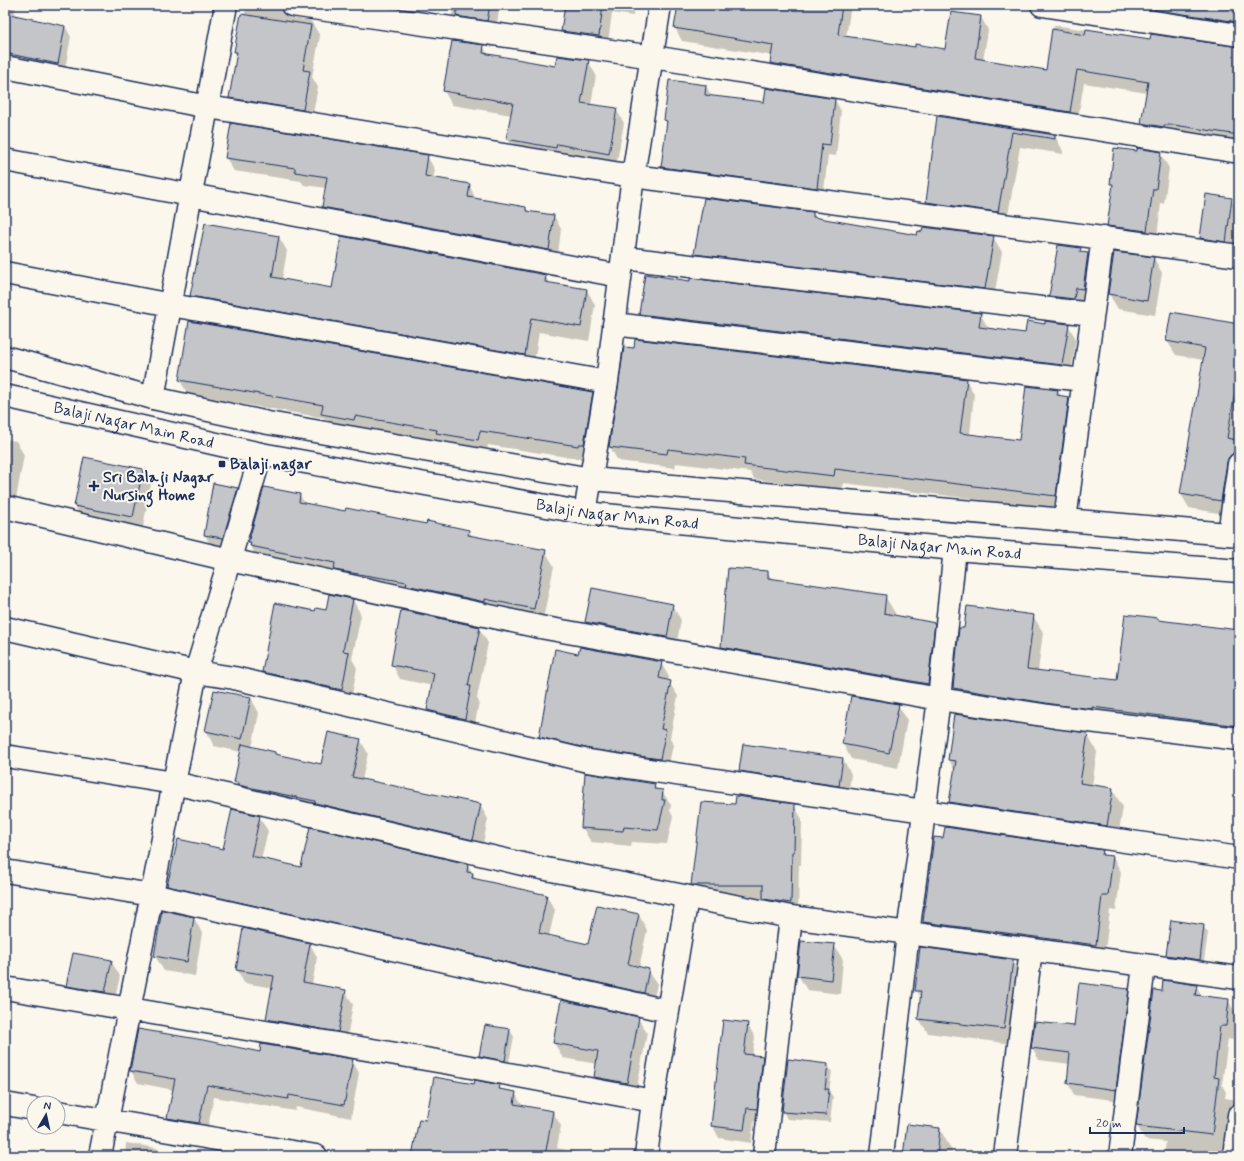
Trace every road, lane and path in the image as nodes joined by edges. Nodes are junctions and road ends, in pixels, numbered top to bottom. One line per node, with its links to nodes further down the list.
1 (226, 5): 8 (street)
2 (292, 5): 6 (street)
3 (660, 5): 6 (street)
4 (1042, 5): 5 (street)
5 (1239, 35)
6 (653, 57): 9 (street); 11 (street)
7 (5, 67): 8 (street)
8 (208, 107): 11 (street); 12 (street)
9 (1239, 152)
10 (5, 160): 12 (street)
11 (633, 176): 13 (street); 15 (street)
12 (190, 196): 15 (street); 17 (street)
13 (1103, 237): 14 (street); 18 (street)
14 (1239, 256)
15 (622, 267): 18 (street); 19 (street)
16 (5, 273): 17 (street)
17 (171, 305): 22 (street); 24 (street)
18 (1092, 314): 21 (street)
19 (614, 324): 21 (street); 22 (street)
20 (5, 358): 24 (street)
21 (1084, 380): 30 (street)
22 (608, 382): 27 (street)
23 (5, 396): 25 (street, Balaji Nagar Main Road)
24 (153, 398): 27 (street)
25 (261, 454): 29 (street, Balaji Nagar Main Road); 33 (street)
26 (1239, 464): 31 (street)
27 (591, 479): 29 (street); 30 (street)
28 (5, 507): 33 (street)
29 (585, 513): 32 (street, Balaji Nagar Main Road)
30 (1065, 520): 31 (street)
31 (1234, 534)
32 (954, 549): 34 (street, Balaji Nagar Main Road); 37 (street)
33 (230, 560): 36 (street); 37 (street)
34 (1239, 571)
35 (5, 628): 36 (street)
36 (196, 672): 40 (street); 41 (street)
37 (939, 699): 38 (street); 41 (street)
38 (1239, 739)
39 (5, 756): 40 (street)
40 (174, 783): 44 (street); 45 (street)
41 (924, 811): 42 (street); 47 (street)
42 (1239, 858)
43 (5, 871): 44 (street)
44 (152, 895): 52 (street); 53 (street)
45 (687, 898): 46 (street); 53 (street)
46 (791, 918): 47 (street); 63 (street)
47 (908, 934): 48 (street); 64 (street)
48 (1031, 950): 49 (street); 65 (street)
49 (1144, 966): 50 (street); 66 (street)
50 (1239, 978)
51 (5, 988): 52 (street)
52 (129, 1008): 54 (street); 59 (street)
53 (668, 1011): 54 (street)
54 (653, 1101): 62 (street)
55 (5, 1104): 56 (street)
56 (26, 1108)
57 (66, 1113): 59 (street)
58 (1239, 1115): 67 (street)
59 (107, 1120): 60 (street); 61 (street)
60 (100, 1156)
61 (316, 1156)
62 (646, 1156)
63 (764, 1156)
64 (882, 1156)
65 (1005, 1156)
66 (1120, 1156)
67 (1234, 1156)

